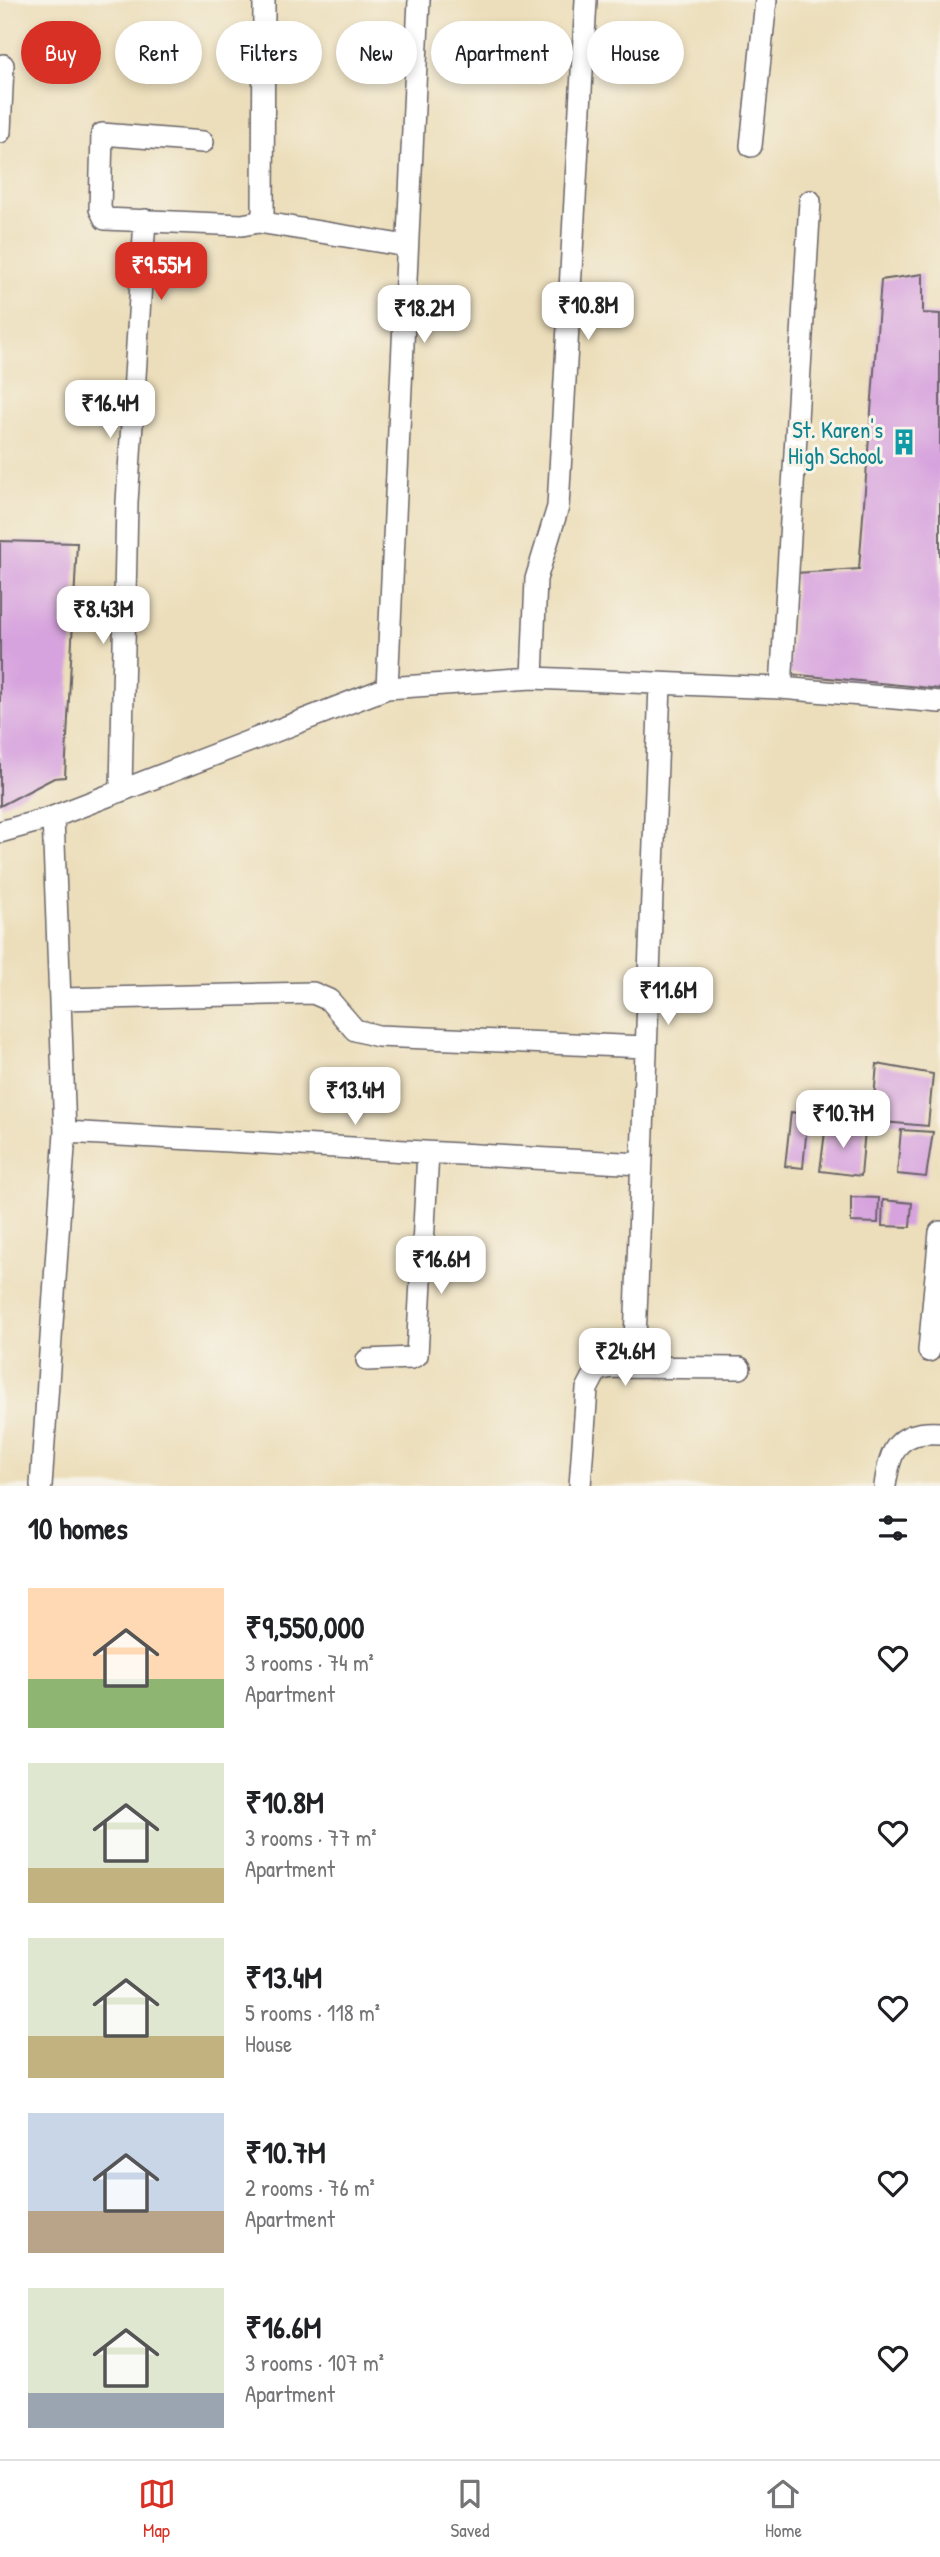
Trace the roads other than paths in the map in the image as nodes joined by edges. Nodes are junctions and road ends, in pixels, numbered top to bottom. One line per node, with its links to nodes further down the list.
1 (264, 0): 11 (street)
2 (419, 0): 12 (street)
3 (586, 0): 13 (street)
4 (766, 0): 8 (street)
5 (3, 65): 6 (street)
6 (0, 132)
7 (203, 142): 10 (street)
8 (751, 146)
9 (810, 201): 16 (street)
10 (145, 220): 11 (street); 18 (street)
11 (258, 222): 12 (street)
12 (407, 246): 15 (street)
13 (531, 678): 14 (street); 15 (street)
14 (660, 685): 16 (street); 22 (street)
15 (387, 688): 18 (street)
16 (780, 688): 17 (street)
17 (940, 702)
18 (121, 790): 19 (street)
19 (52, 817): 20 (street); 21 (street)
20 (0, 832)
21 (62, 999): 22 (street); 23 (street)
22 (646, 1047): 25 (street)
23 (65, 1132): 24 (street); 33 (street)
24 (428, 1153): 25 (street); 29 (street)
25 (641, 1164): 30 (street)
26 (940, 1232): 27 (street)
27 (937, 1287): 28 (street)
28 (929, 1351)
29 (367, 1360)
30 (634, 1367): 31 (street); 34 (street)
31 (740, 1368)
32 (940, 1433): 35 (street)
33 (41, 1486)
34 (580, 1486)
35 (885, 1486)

